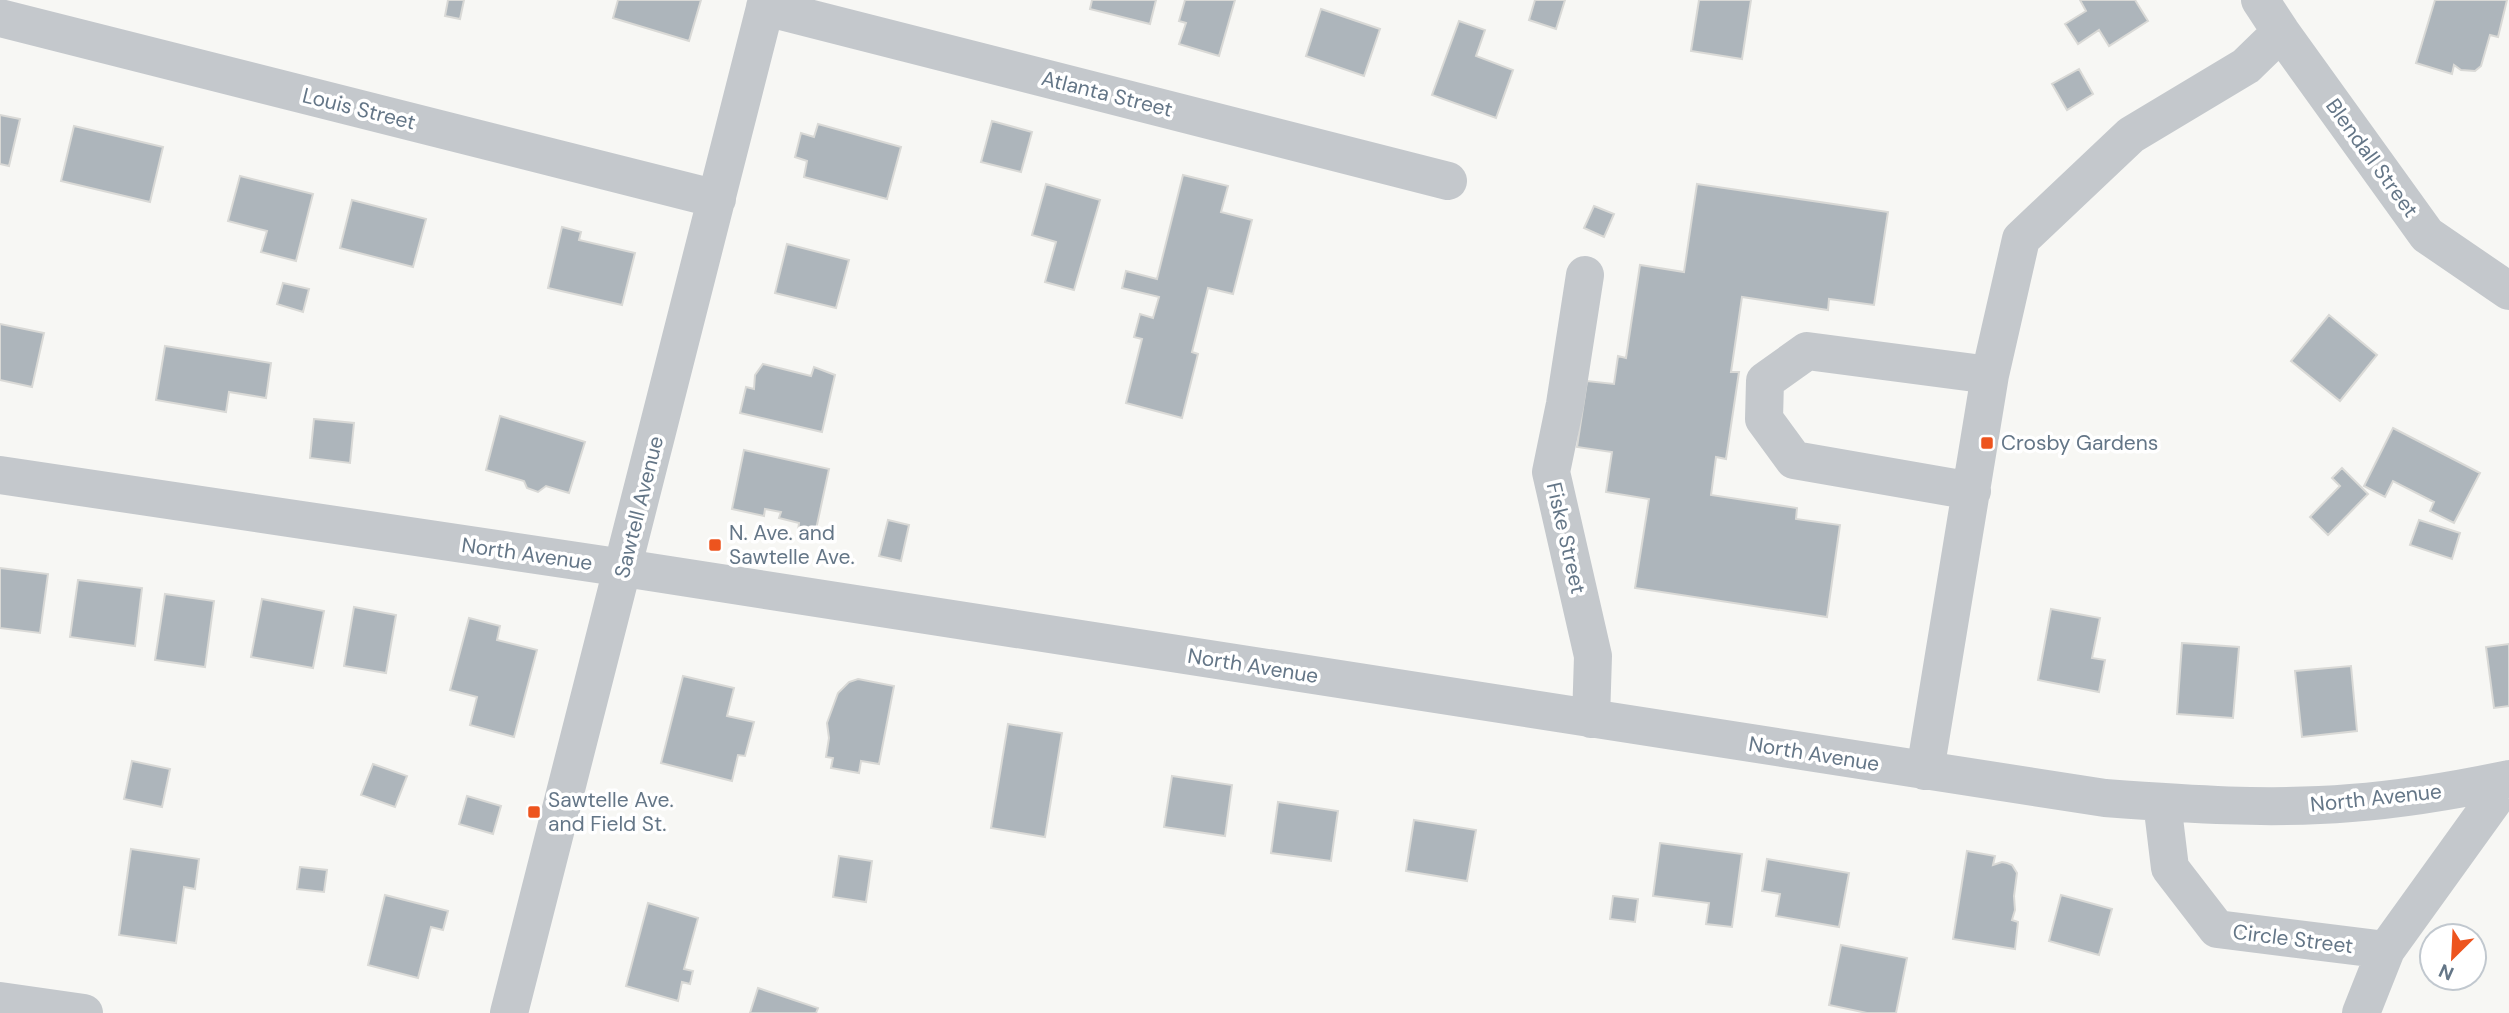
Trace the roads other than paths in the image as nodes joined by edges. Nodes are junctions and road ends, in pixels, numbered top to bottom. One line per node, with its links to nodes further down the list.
1 (2260, 0): 4 (street, Blendall Street)
2 (766, 4): 5 (street, Atlanta Street); 6 (street, Sawtell Avenue)
3 (0, 18): 6 (street, Louis Street)
4 (2281, 32): 8 (street, Blendall Street); 9 (street)
5 (1448, 181)
6 (717, 199): 12 (street, Sawtell Avenue)
7 (1585, 275): 13 (street, Fiske Street)
8 (2509, 291)
9 (1990, 375): 11 (street); 11 (street)
10 (0, 475): 12 (street, North Avenue)
11 (1972, 491): 14 (street)
12 (624, 568): 13 (street, North Avenue); 20 (street, Sawtell Avenue)
13 (1591, 719): 14 (street, North Avenue)
14 (1925, 771): 16 (street, North Avenue)
15 (2509, 779): 16 (street, North Avenue); 17 (street, Circle Street)
16 (2162, 802): 17 (street, Circle Street)
17 (2386, 950): 21 (street, Circle Street)
18 (0, 1001): 19 (street)
19 (84, 1013)
20 (509, 1013)
21 (2361, 1013)

